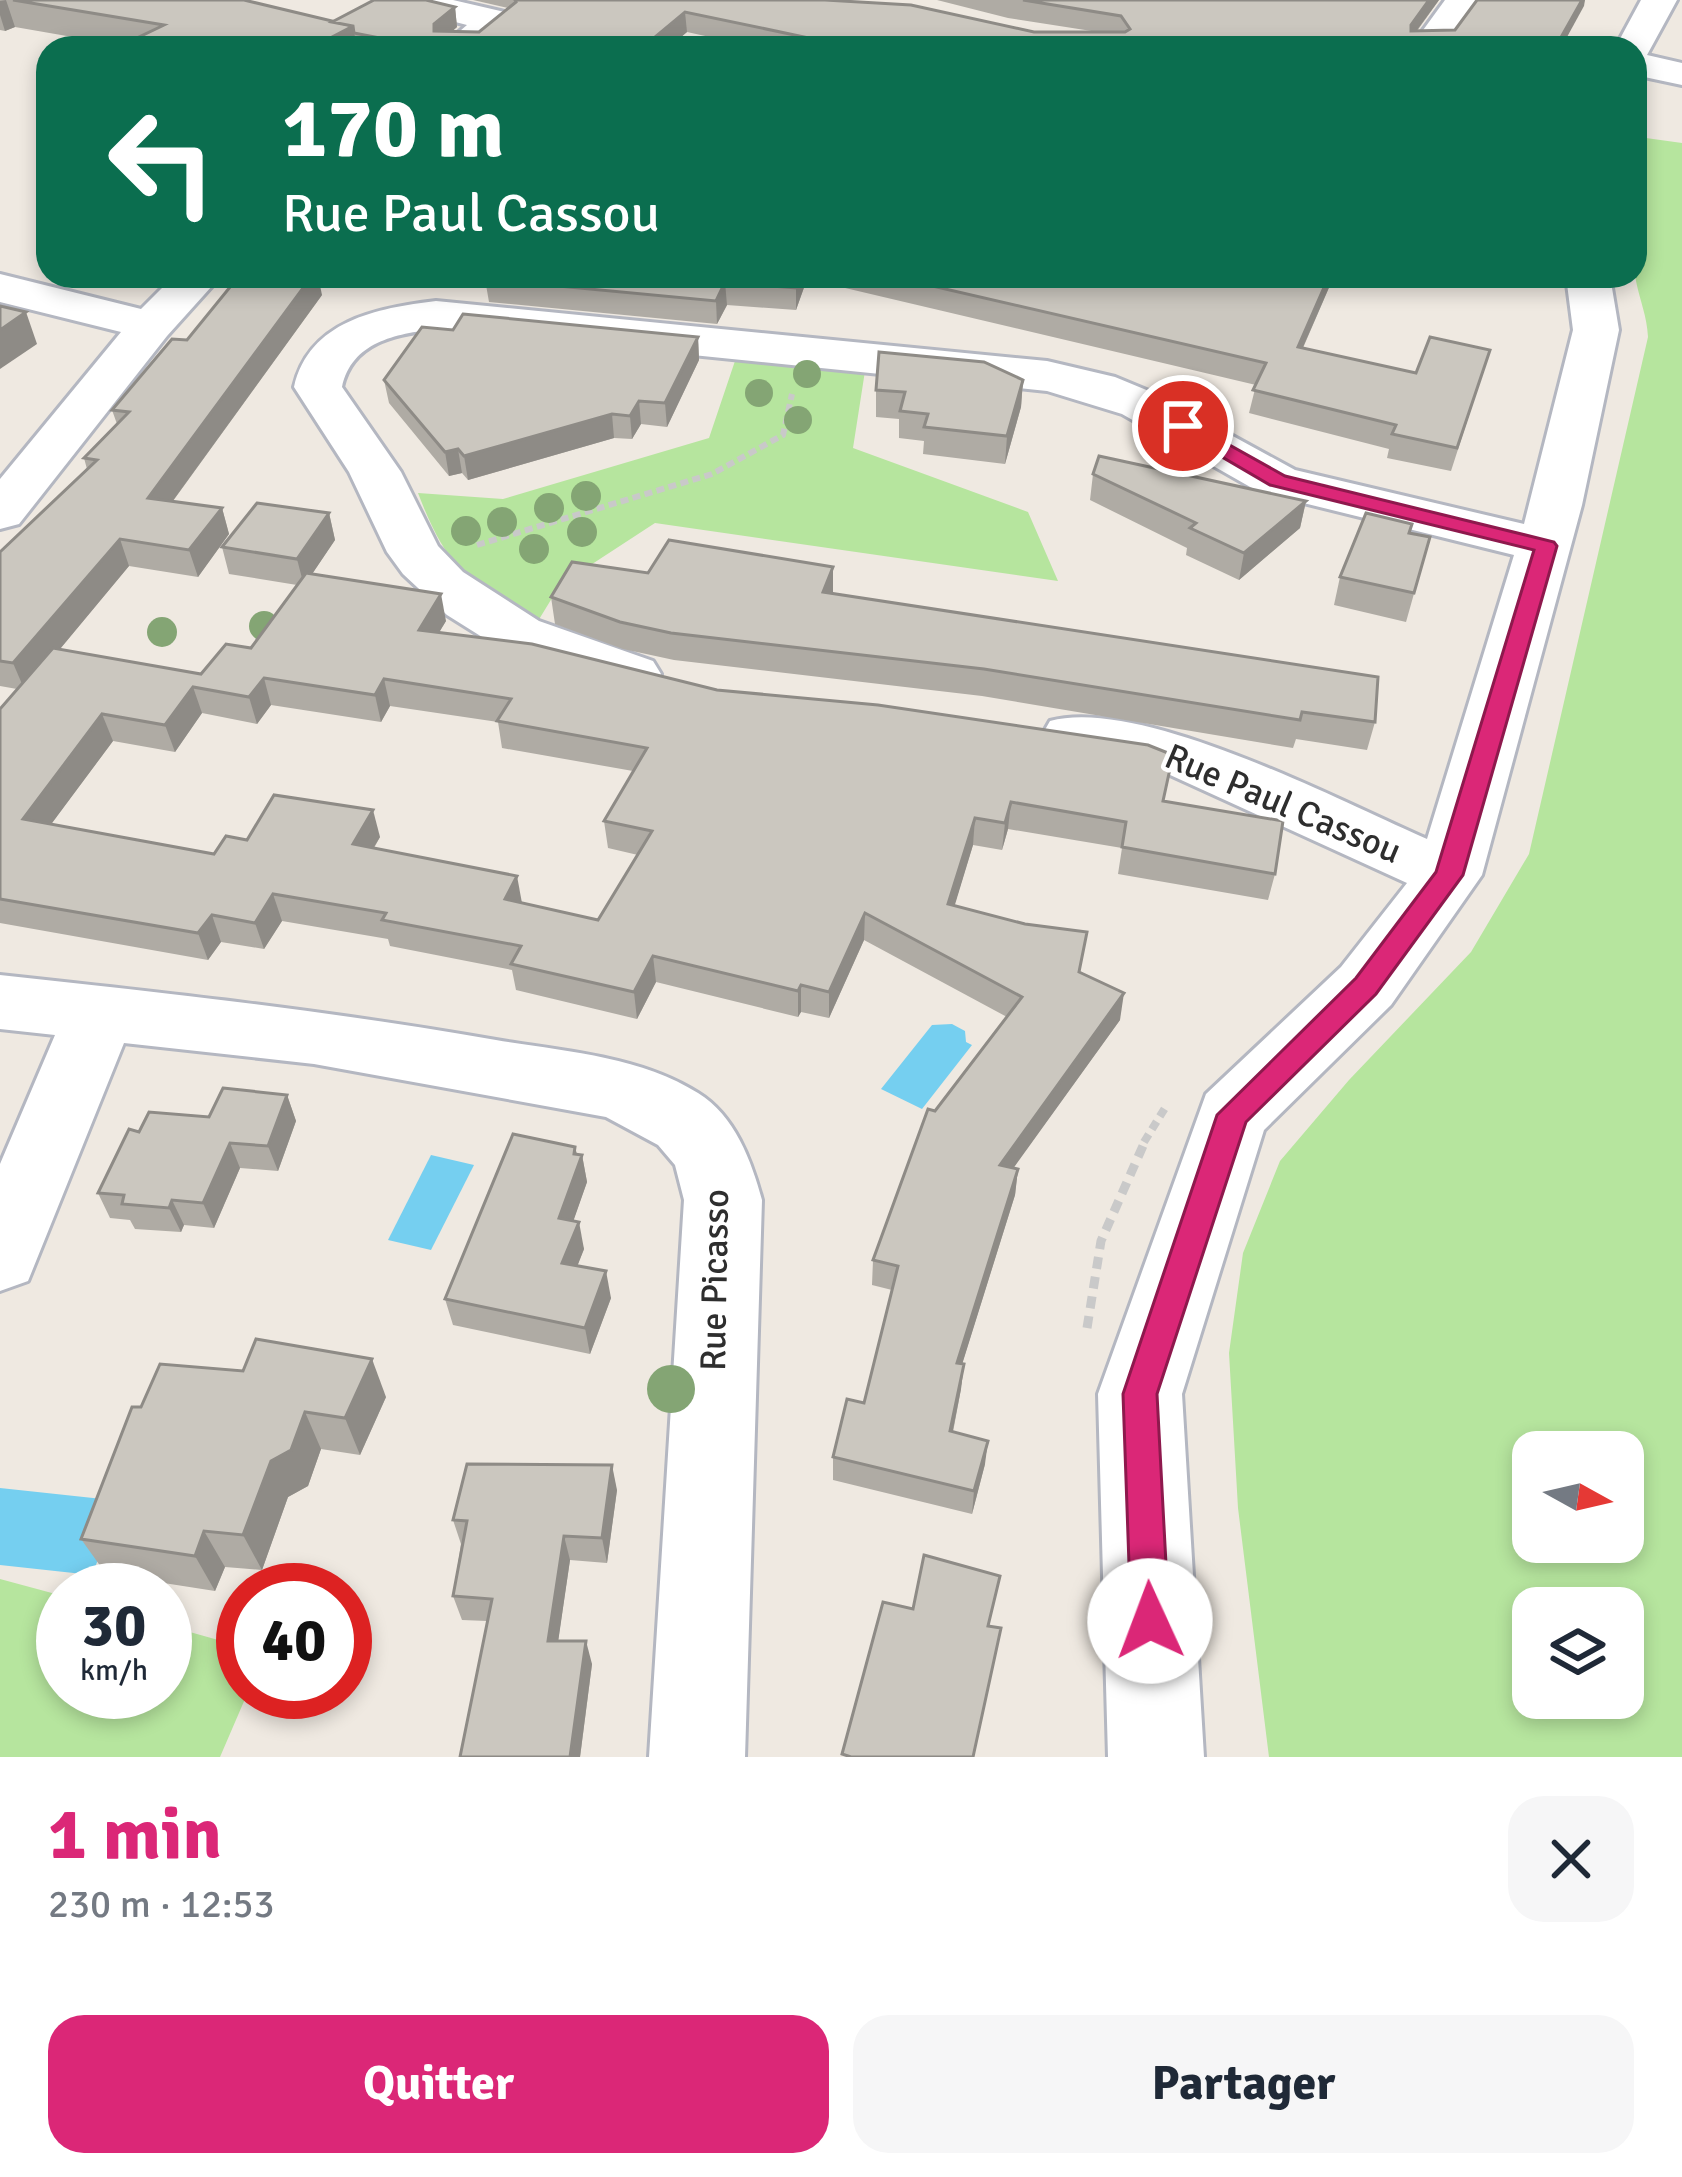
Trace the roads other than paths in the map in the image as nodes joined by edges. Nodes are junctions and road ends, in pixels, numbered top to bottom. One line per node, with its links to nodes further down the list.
1 (409, 0): 4 (street)
2 (1463, 0): 5 (street)
3 (1659, 0): 6 (street)
4 (477, 36)
5 (1437, 36)
6 (1640, 36)
7 (1647, 67): 8 (street)
8 (1682, 74)
9 (0, 288): 12 (street)
10 (187, 288): 12 (street)
11 (1590, 288): 14 (street)
12 (151, 326): 13 (street)
13 (0, 513)
14 (1546, 546): 15 (street); 17 (street)
15 (685, 687)
16 (1013, 726): 17 (street, Rue Paul Cassou)
17 (1449, 875): 22 (street)
18 (0, 1001): 19 (street, Rue Picasso)
19 (101, 1010): 20 (street); 21 (street, Rue Picasso)
20 (0, 1257)
21 (697, 1757)
22 (1156, 1757)

